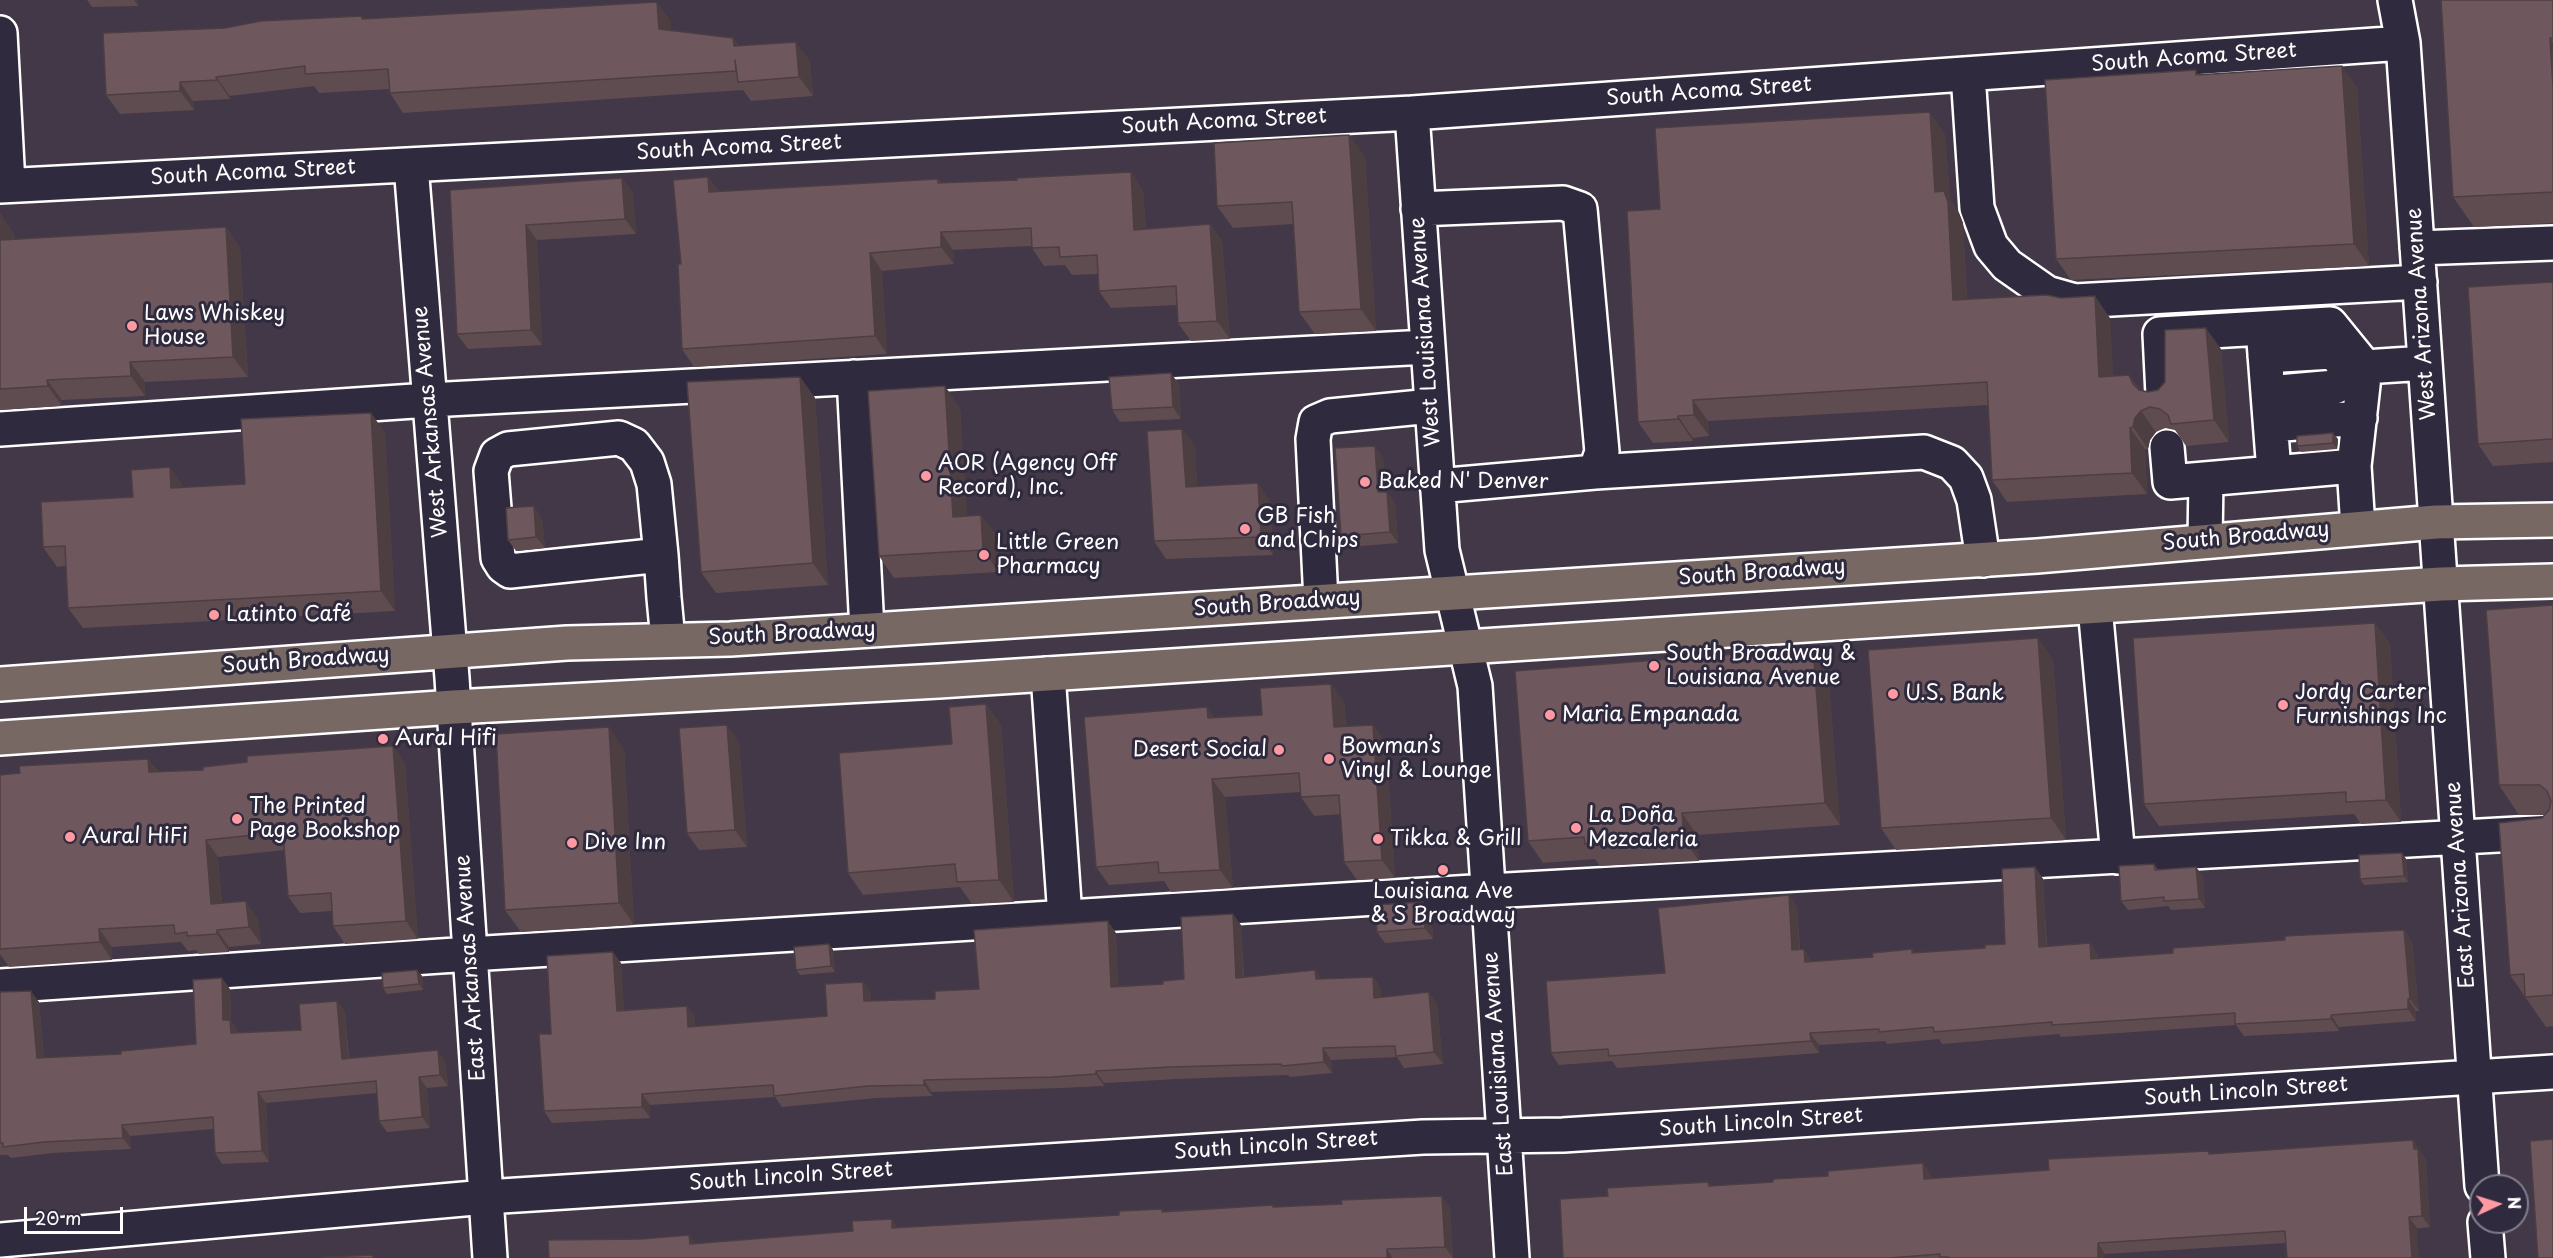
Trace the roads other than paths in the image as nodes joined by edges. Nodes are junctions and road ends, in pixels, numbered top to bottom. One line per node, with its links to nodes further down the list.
1 (2395, 0): 3 (street)
2 (0, 33): 7 (street)
3 (2403, 43): 4 (street, South Acoma Street); 10 (street, West Arizona Avenue)
4 (1968, 74): 5 (street, South Acoma Street); 11 (street)
5 (1412, 112): 6 (street, South Acoma Street); 8 (street, West Louisiana Avenue)
6 (411, 165): 7 (street, South Acoma Street); 19 (street, West Arkansas Avenue)
7 (4, 186)
8 (1418, 209): 13 (street, West Louisiana Avenue); 25 (street)
9 (2553, 243): 10 (street)
10 (2417, 248): 11 (street, West Arizona Avenue)
11 (2420, 282): 14 (street, West Arizona Avenue)
12 (2264, 342): 15 (street); 17 (street); 18 (street)
13 (1427, 347): 16 (street); 20 (street, West Louisiana Avenue)
14 (2425, 363): 15 (street); 29 (street, West Arizona Avenue)
15 (2358, 368): 17 (street); 22 (street)
16 (854, 377): 19 (street); 39 (street)
17 (2268, 393): 24 (street)
18 (2163, 395)
19 (429, 400): 21 (street); 42 (street, West Arkansas Avenue)
20 (1431, 406): 27 (street, West Louisiana Avenue); 36 (street)
21 (0, 429)
22 (2357, 443): 24 (street); 24 (street); 30 (street)
23 (2167, 447): 26 (street)
24 (2272, 450): 26 (street)
25 (1595, 472): 27 (street); 33 (street)
26 (2206, 479): 31 (street)
27 (1437, 486): 38 (street, West Louisiana Avenue)
28 (2553, 520): 29 (main road, South Broadway)
29 (2436, 522): 30 (main road, South Broadway); 35 (street, West Arizona Avenue)
30 (2358, 528): 31 (main road, South Broadway)
31 (2205, 541): 33 (main road, South Broadway)
32 (661, 555): 32 (street); 40 (street)
33 (1983, 560): 38 (main road, South Broadway)
34 (2553, 582): 35 (main road, South Broadway)
35 (2441, 584): 37 (main road, South Broadway); 46 (street, East Arizona Avenue)
36 (1321, 601): 38 (main road, South Broadway); 39 (main road, South Broadway)
37 (2095, 606): 38 (main road, South Broadway); 47 (street)
38 (1460, 620): 41 (main road, South Broadway); 48 (street, East Louisiana Avenue)
39 (867, 630): 40 (main road, South Broadway)
40 (669, 640): 42 (main road, South Broadway)
41 (1048, 674): 42 (main road, South Broadway); 49 (street)
42 (452, 679): 43 (main road, South Broadway); 44 (main road, South Broadway); 50 (street, East Arkansas Avenue)
43 (0, 684)
44 (0, 738)
45 (2553, 832): 46 (street)
46 (2457, 838): 47 (street); 53 (street, East Arizona Avenue)
47 (2118, 857): 48 (street)
48 (1489, 891): 49 (street); 54 (street, East Louisiana Avenue)
49 (1065, 917): 50 (street)
50 (470, 954): 51 (street); 56 (street, East Arkansas Avenue)
51 (0, 986)
52 (2553, 1072): 53 (street, South Lincoln Street)
53 (2475, 1078): 54 (street, South Lincoln Street); 55 (street, East Arizona Avenue)
54 (1503, 1136): 56 (street, South Lincoln Street); 60 (street, East Louisiana Avenue)
55 (2481, 1174)
56 (486, 1197): 58 (street, South Lincoln Street); 59 (street, East Arkansas Avenue)
57 (2486, 1234): 61 (street)
58 (0, 1240)
59 (490, 1258)
60 (1512, 1258)
61 (2488, 1258)

